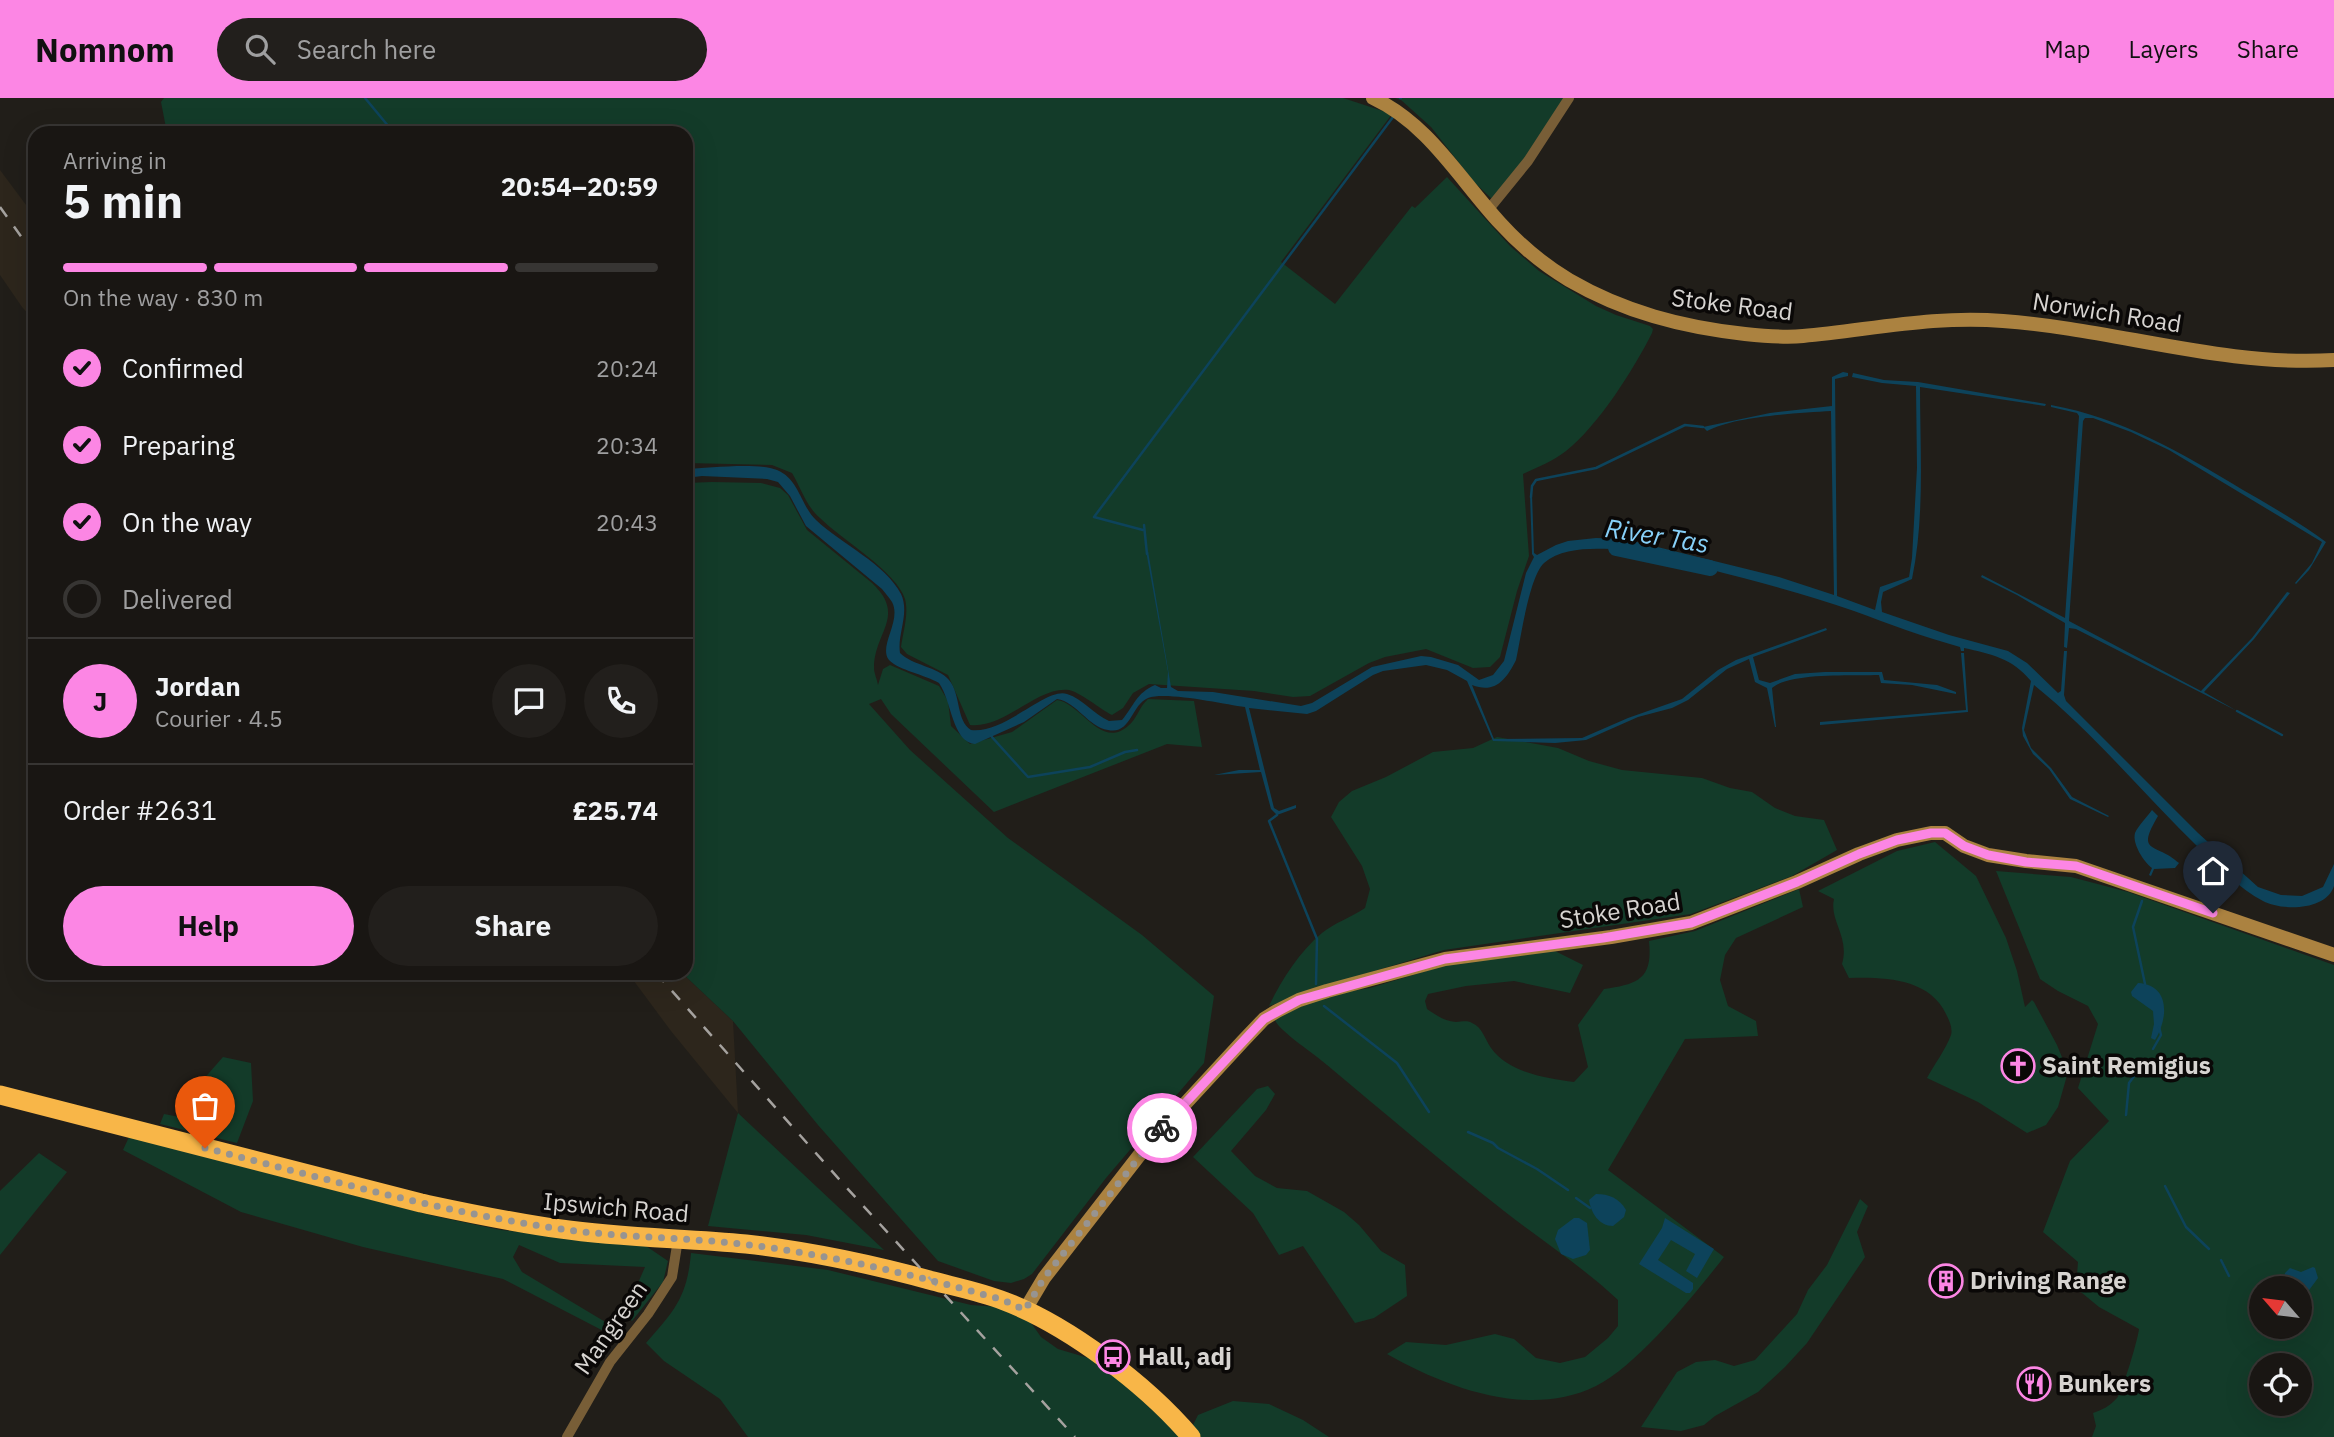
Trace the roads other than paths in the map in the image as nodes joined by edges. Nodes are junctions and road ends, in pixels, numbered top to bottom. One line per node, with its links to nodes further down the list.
1 (1373, 98): 3 (street, Stoke Road)
2 (1569, 98): 3 (street)
3 (1489, 209): 4 (street, Stoke Road)
4 (1872, 327): 5 (street, Norwich Road)
5 (2334, 359)
6 (2334, 955): 9 (street, Stoke Road)
7 (0, 1094): 8 (highway, Ipswich Road)
8 (678, 1238): 9 (highway, Ipswich Road); 10 (street, Mangreen)
9 (1025, 1310): 11 (highway, Ipswich Road)
10 (567, 1437)
11 (1191, 1437)

